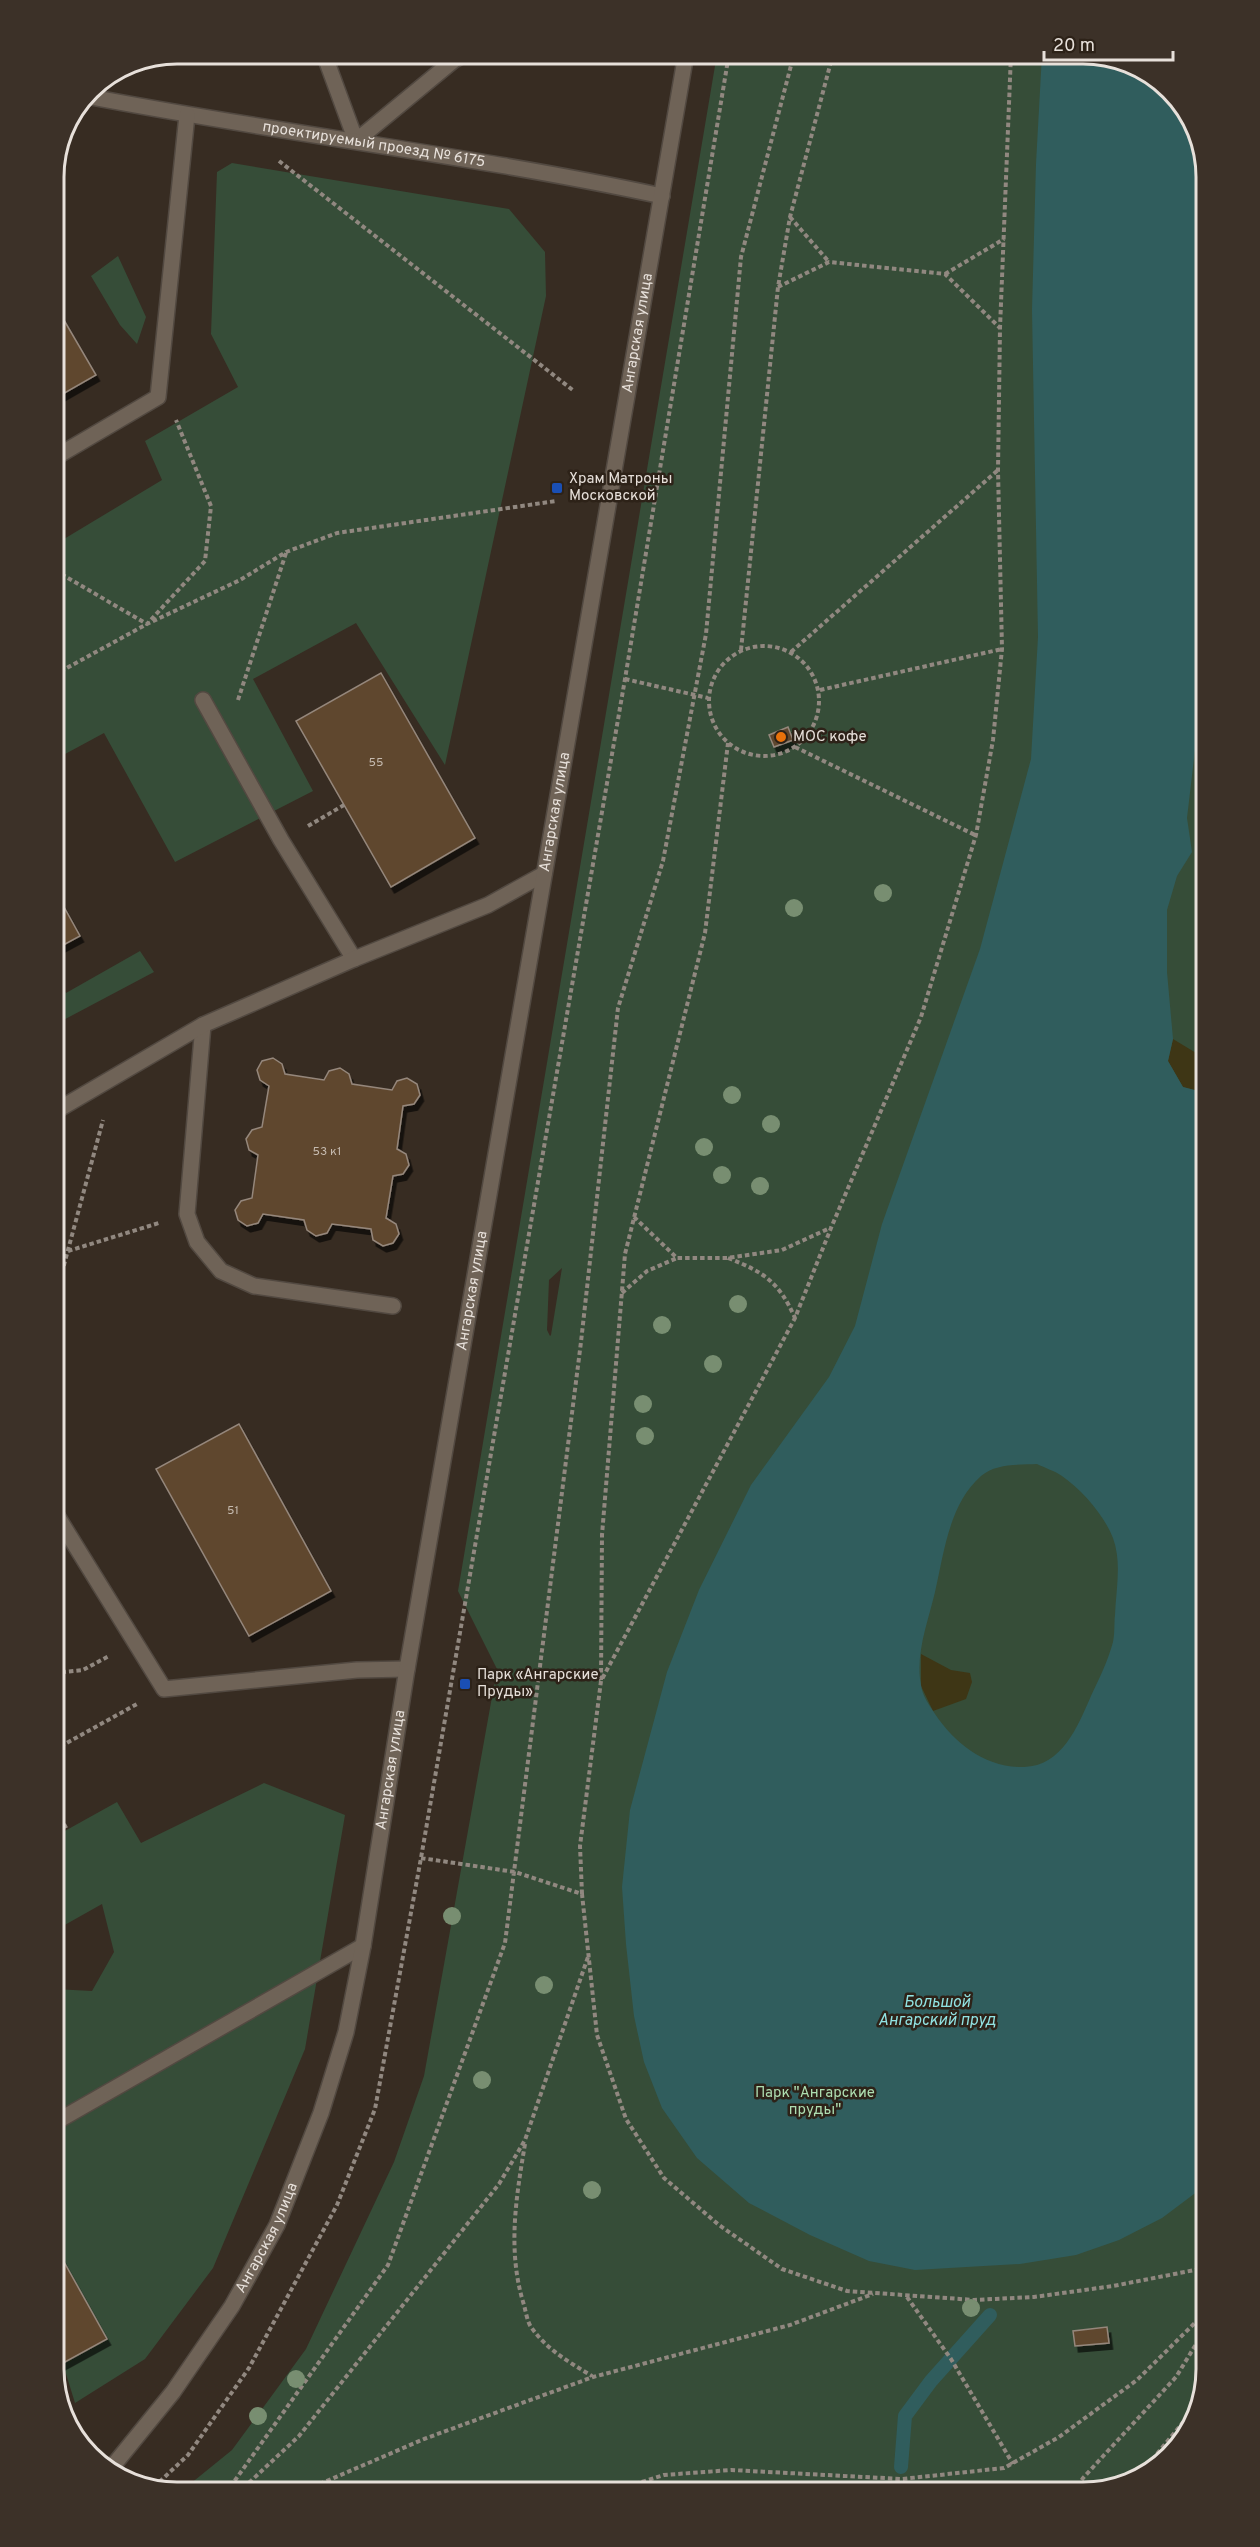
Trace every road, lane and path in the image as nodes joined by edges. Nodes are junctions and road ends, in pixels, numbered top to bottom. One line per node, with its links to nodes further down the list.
1 (328, 64): 10 (street)
2 (449, 64): 10 (street)
3 (684, 65): 12 (street, Ангарская улица)
4 (727, 65): 31 (path)
5 (791, 65): 33 (path)
6 (830, 65): 13 (path)
7 (1011, 65): 14 (path)
8 (98, 98): 9 (street, проектируемый проезд № 6175)
9 (187, 116): 10 (street, проектируемый проезд № 6175); 20 (street)
10 (356, 141): 12 (street, проектируемый проезд № 6175)
11 (273, 157): 19 (path)
12 (662, 196): 42 (street, Ангарская улица)
13 (790, 217): 15 (path); 17 (path)
14 (1004, 239): 16 (path); 18 (path)
15 (829, 262): 16 (path); 17 (path)
16 (945, 274): 18 (path)
17 (778, 287): 27 (path)
18 (1000, 328): 22 (path)
19 (574, 391)
20 (158, 396): 21 (street); 26 (path)
21 (65, 452)
22 (998, 470): 28 (path); 29 (path)
23 (556, 501): 24 (path)
24 (286, 552): 26 (path); 36 (path)
25 (65, 576): 26 (path)
26 (147, 624): 30 (path)
27 (741, 650): 29 (path); 34 (path)
28 (1002, 650): 32 (path); 41 (path)
29 (791, 652): 32 (path)
30 (65, 669)
31 (625, 679): 33 (path); 66 (path)
32 (820, 690): 38 (path)
33 (695, 694): 34 (path); 66 (path)
34 (708, 698): 37 (path)
35 (202, 700): 43 (street)
36 (234, 711)
37 (728, 743): 38 (path); 48 (path)
38 (795, 747): 41 (path)
39 (344, 805): 40 (path)
40 (305, 828)
41 (976, 835): 49 (path)
42 (544, 874): 43 (street); 59 (street, Ангарская улица)
43 (354, 958): 44 (street)
44 (202, 1025): 45 (street); 47 (street)
45 (115, 1076): 46 (street); 50 (path)
46 (65, 1106)
47 (187, 1214): 50 (path); 55 (street)
48 (634, 1217): 51 (path); 54 (path)
49 (831, 1228): 52 (path); 56 (path)
50 (68, 1251): 53 (path)
51 (677, 1258): 52 (path); 54 (path)
52 (727, 1258): 56 (path)
53 (65, 1263)
54 (622, 1293): 61 (path)
55 (393, 1306)
56 (795, 1318): 61 (path)
57 (64, 1528): 58 (street)
58 (135, 1642): 60 (path); 62 (street)
59 (407, 1669): 62 (street); 68 (street, Ангарская улица)
60 (64, 1672)
61 (601, 1681): 67 (path)
62 (164, 1689): 63 (path)
63 (64, 1744)
64 (64, 1824): 65 (path)
65 (67, 1830)
66 (515, 1872): 67 (path); 82 (path)
67 (582, 1894): 69 (path)
68 (363, 1946): 70 (street); 80 (street, Ангарская улица)
69 (589, 1952): 71 (path); 73 (path)
70 (64, 2117)
71 (525, 2140): 77 (path); 83 (path)
72 (1196, 2270): 74 (path)
73 (874, 2294): 74 (path); 77 (path)
74 (906, 2297): 81 (path)
75 (1196, 2322): 81 (path)
76 (1196, 2344): 86 (path)
77 (592, 2377): 84 (path)
78 (1180, 2426): 79 (path)
79 (1156, 2455)
80 (115, 2463)
81 (1012, 2464): 85 (path)
82 (234, 2482)
83 (250, 2482)
84 (324, 2482)
85 (641, 2482)
86 (1081, 2482)

